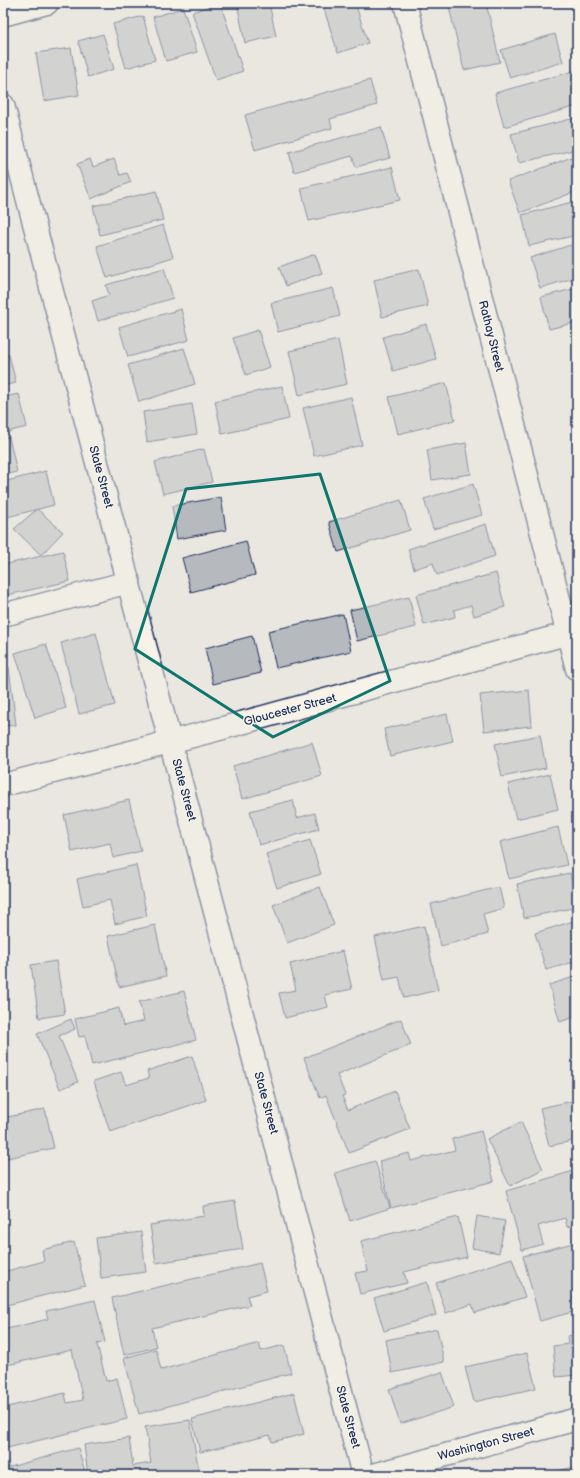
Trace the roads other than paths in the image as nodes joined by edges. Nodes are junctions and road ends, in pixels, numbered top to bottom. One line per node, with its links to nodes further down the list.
1 (47, 3): 3 (street)
2 (406, 3): 7 (street, Rathay Street)
3 (3, 15)
4 (3, 105): 5 (street, State Street)
5 (128, 582): 6 (street); 9 (street, State Street)
6 (3, 615)
7 (572, 632): 8 (street, Rathay Street); 9 (street, Gloucester Street)
8 (577, 669)
9 (171, 742): 10 (street, Gloucester Street); 12 (street, State Street)
10 (3, 785)
11 (577, 1420): 13 (street, Washington Street)
12 (363, 1475)
13 (373, 1475)

